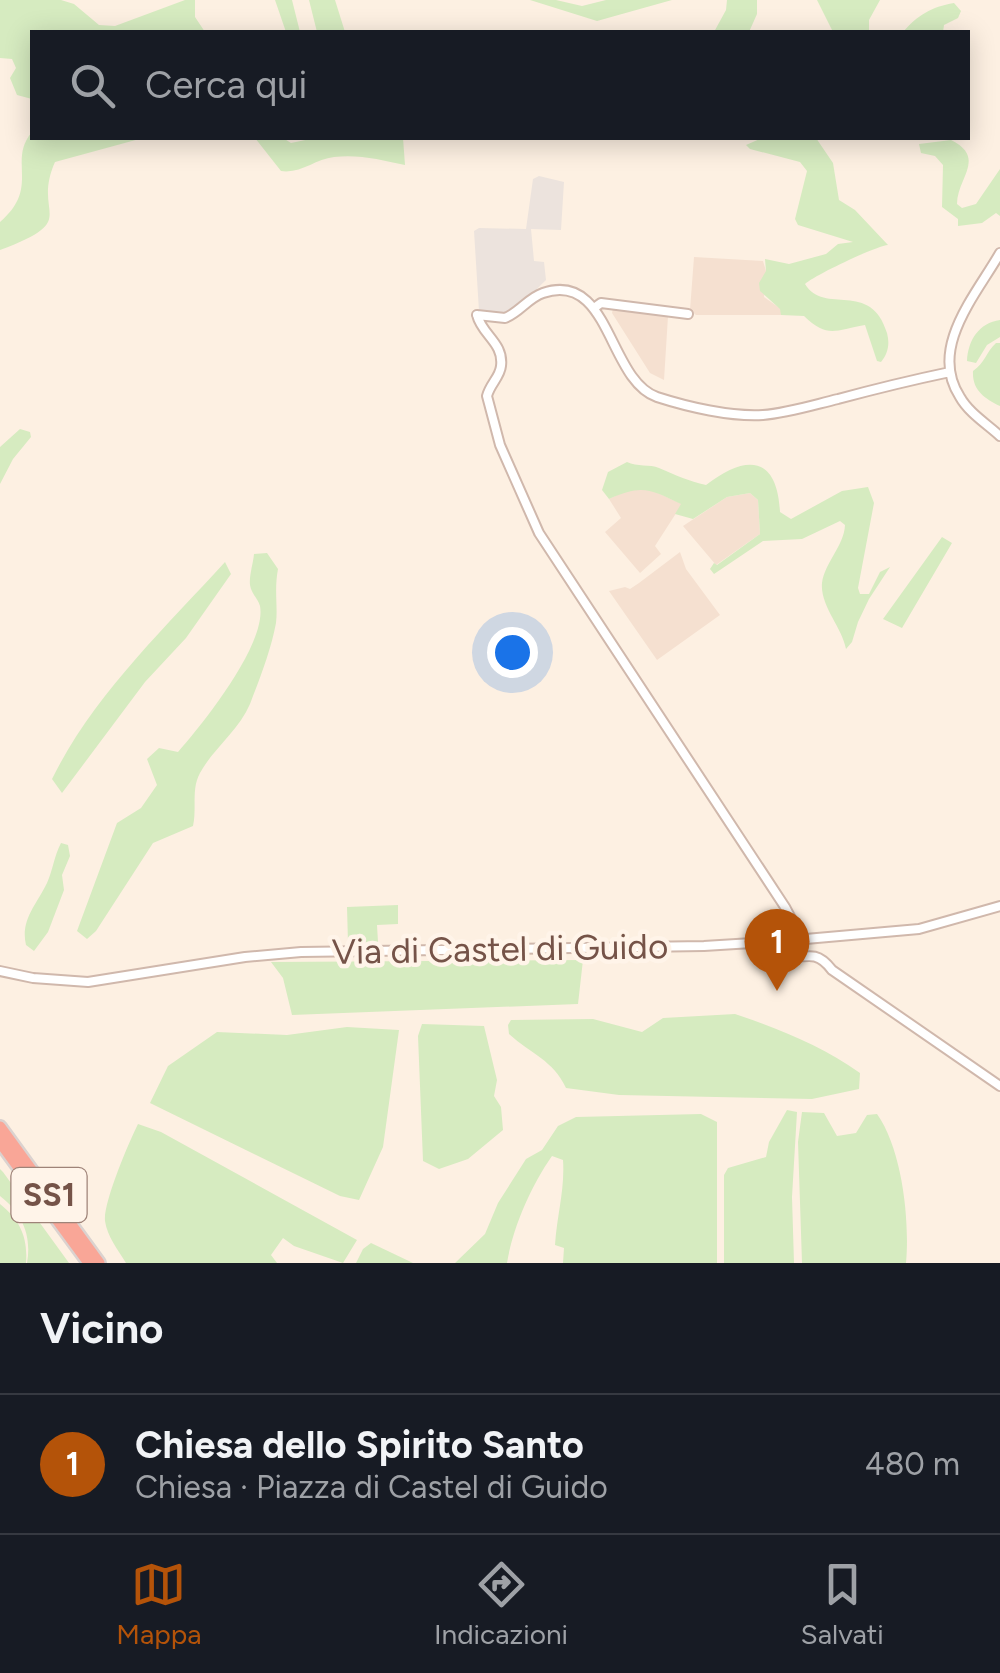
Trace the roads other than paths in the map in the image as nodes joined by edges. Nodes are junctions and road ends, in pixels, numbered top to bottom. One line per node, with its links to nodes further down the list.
1 (1000, 253): 4 (street)
2 (594, 308): 3 (street); 4 (street); 7 (street)
3 (688, 314)
4 (950, 372): 5 (street)
5 (1000, 436)
6 (1000, 906): 7 (street, Via di Castel di Guido)
7 (802, 939): 8 (street, Via di Castel di Guido)
8 (783, 942): 9 (street, Via di Castel di Guido); 10 (street)
9 (0, 971)
10 (1000, 1086)
11 (0, 1127): 14 (highway, SS1)
12 (0, 1142): 13 (highway, SS1)
13 (88, 1263)
14 (99, 1263)

